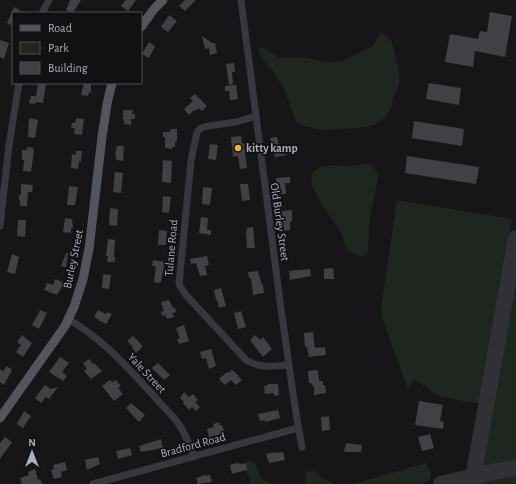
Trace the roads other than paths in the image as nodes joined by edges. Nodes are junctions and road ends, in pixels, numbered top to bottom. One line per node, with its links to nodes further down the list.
1 (49, 0): 4 (street)
2 (163, 0): 5 (main road)
3 (241, 0): 8 (street, Old Burley Street)
4 (43, 12)
5 (142, 26)
6 (19, 84): 9 (street)
7 (112, 84): 10 (main road, Burley Street)
8 (256, 116): 11 (street, Old Burley Street); 11 (street, Tulane Road)
9 (0, 226)
10 (68, 319): 12 (main road, Burley Street); 15 (street, Yale Street)
11 (288, 365): 13 (street, Old Burley Street)
12 (0, 418)
13 (298, 428): 14 (street, Old Burley Street); 15 (street, Bradford Road)
14 (302, 447)
15 (194, 456): 16 (street, Bradford Road)
16 (93, 484)

